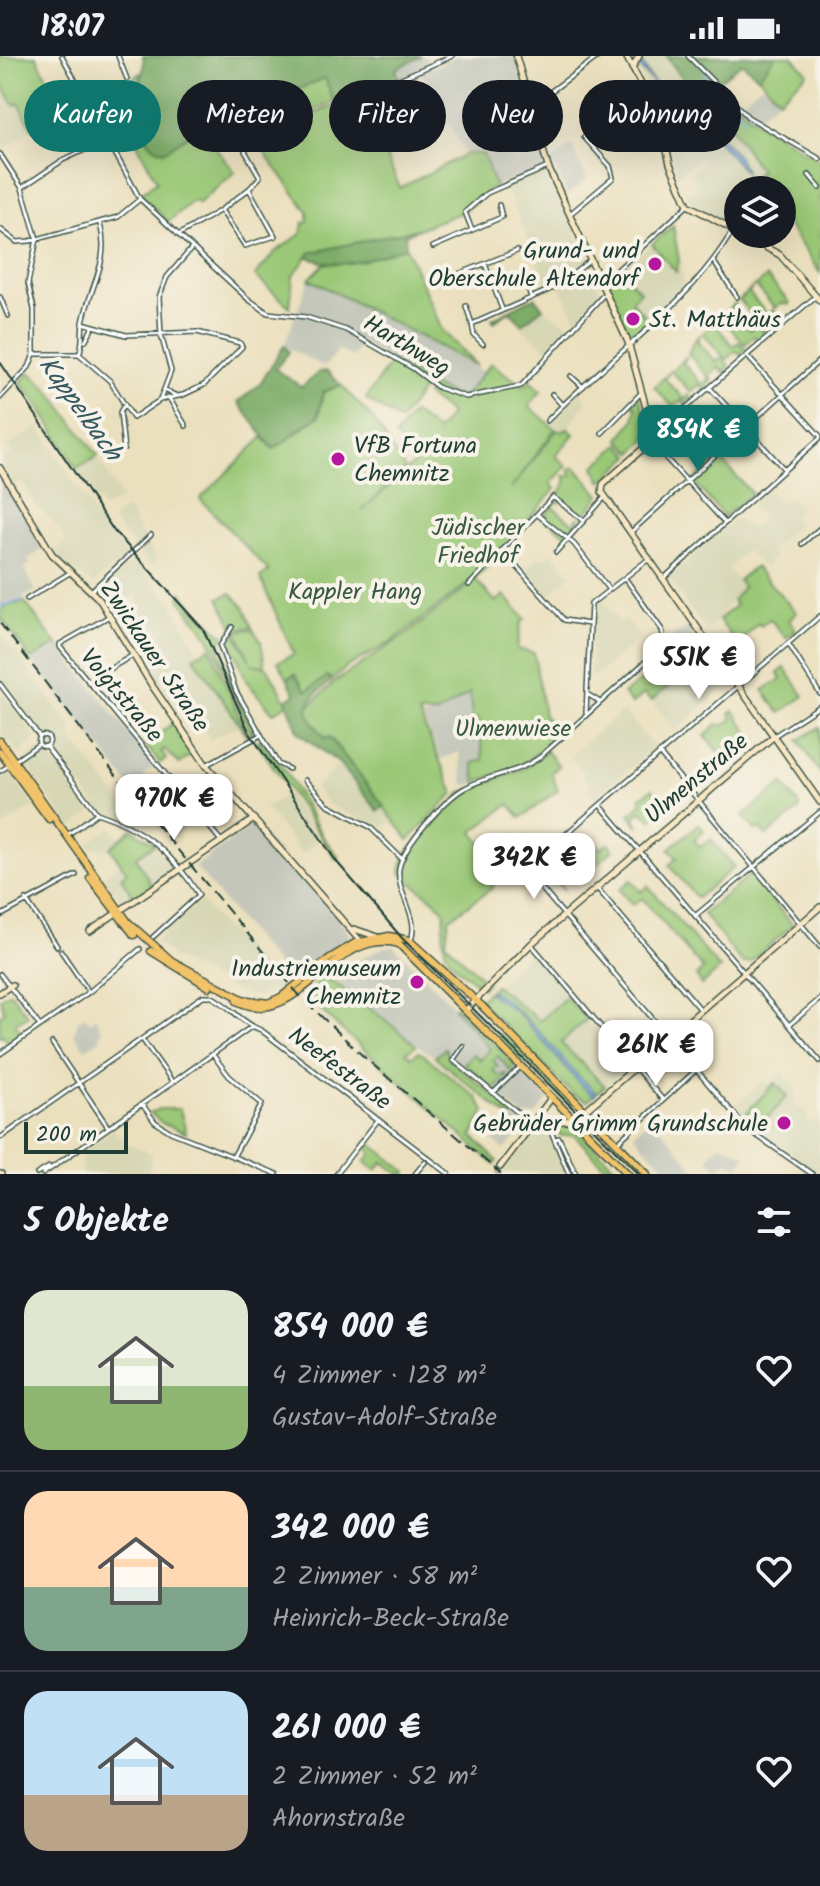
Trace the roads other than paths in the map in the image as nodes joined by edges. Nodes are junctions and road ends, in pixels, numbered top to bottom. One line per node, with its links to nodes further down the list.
1 (62, 56): 11 (street, Harthweg)
2 (118, 56): 10 (street)
3 (452, 56): 12 (street)
4 (516, 56): 13 (street)
5 (599, 56): 14 (street)
6 (626, 56): 9 (street)
7 (639, 56): 9 (street)
8 (688, 56): 21 (street)
9 (634, 67): 29 (street)
10 (127, 79)
11 (75, 80)
12 (397, 80)
13 (523, 80)
14 (563, 83)
15 (80, 152): 24 (street)
16 (113, 152): 27 (street, Harthweg)
17 (246, 152): 26 (street)
18 (544, 152): 22 (street)
19 (599, 152): 31 (street)
20 (0, 154): 24 (street)
21 (820, 159)
22 (548, 167): 31 (street); 35 (street)
23 (809, 175): 25 (street)
24 (22, 188): 37 (street)
25 (820, 188)
26 (249, 189): 30 (street); 30 (street)
27 (140, 199): 32 (street); 36 (street, Harthweg)
28 (499, 205): 35 (street)
29 (688, 205): 33 (street); 48 (street)
30 (221, 210): 36 (street)
31 (568, 215): 43 (street)
32 (100, 224): 37 (street); 57 (street)
33 (724, 227)
34 (0, 229): 37 (street)
35 (472, 230): 39 (street)
36 (178, 235): 40 (street, Harthweg)
37 (37, 239): 64 (street)
38 (724, 245): 44 (street)
39 (433, 247)
40 (192, 248): 49 (street, Harthweg); 60 (street)
41 (765, 248): 53 (street)
42 (517, 251): 45 (street)
43 (589, 261): 48 (street); 51 (street)
44 (714, 262): 52 (street); 63 (street)
45 (485, 264): 46 (street); 55 (street)
46 (451, 277)
47 (526, 283): 51 (street)
48 (601, 285): 49 (street)
49 (605, 293): 63 (street)
50 (0, 297): 56 (street)
51 (531, 297): 55 (street)
52 (737, 297)
53 (818, 298): 66 (street)
54 (466, 306): 58 (street)
55 (502, 309): 58 (street)
56 (8, 316)
57 (83, 323): 59 (street); 61 (street)
58 (472, 324): 62 (street)
59 (93, 327): 60 (street); 61 (street)
60 (161, 335): 71 (street); 75 (street)
61 (84, 343): 65 (street)
62 (483, 344)
63 (629, 345): 69 (street); 72 (street)
64 (34, 354): 65 (street); 76 (street)
65 (79, 354): 80 (street)
66 (747, 356): 70 (street); 74 (street)
67 (820, 360): 74 (street)
68 (571, 376): 69 (street)
69 (583, 387): 79 (street)
70 (711, 389): 83 (street); 85 (street)
71 (164, 390): 75 (street); 78 (street)
72 (641, 393): 84 (street); 85 (street)
73 (552, 394): 79 (street)
74 (782, 395): 83 (street); 86 (street)
75 (177, 396): 77 (street)
76 (0, 398)
77 (169, 398): 78 (street); 82 (street)
78 (160, 400): 80 (street)
79 (562, 405): 81 (street)
80 (125, 407): 88 (street)
81 (547, 421)
82 (186, 426)
83 (746, 428): 90 (street); 91 (street)
84 (602, 433)
85 (657, 433): 87 (street)
86 (820, 437): 90 (street)
87 (651, 441): 91 (street); 92 (street)
88 (124, 449)
89 (0, 468): 104 (street, Zwickauer Straße)
90 (784, 470): 95 (street)
91 (688, 481): 95 (street); 97 (street)
92 (605, 496): 94 (street); 97 (street)
93 (538, 515): 94 (street); 99 (street); 101 (street)
94 (584, 521): 99 (street)
95 (725, 523): 106 (street)
96 (820, 528): 100 (street)
97 (631, 532): 103 (street)
98 (151, 535): 108 (street)
99 (568, 538): 102 (street); 109 (street)
100 (802, 544)
101 (503, 550): 107 (street); 113 (street)
102 (556, 552)
103 (650, 558): 105 (street); 106 (street)
104 (71, 572): 108 (street, Zwickauer Straße); 110 (street)
105 (625, 578): 109 (street); 122 (street)
106 (664, 578): 119 (street)
107 (469, 585)
108 (92, 590): 111 (street, Zwickauer Straße)
109 (609, 590): 113 (street)
110 (27, 599)
111 (109, 616): 116 (street, Zwickauer Straße); 117 (street, Voigtstraße)
112 (820, 616): 115 (street)
113 (589, 624): 120 (street)
114 (232, 627): 125 (street)
115 (788, 643): 119 (street); 121 (street)
116 (133, 655): 117 (street); 134 (street, Zwickauer Straße)
117 (88, 682): 145 (street, Voigtstraße)
118 (0, 684): 127 (street)
119 (738, 685): 126 (street); 132 (street)
120 (586, 693): 122 (street); 124 (street)
121 (820, 694)
122 (600, 702): 124 (street)
123 (820, 706): 126 (street)
124 (586, 713): 148 (street)
125 (260, 735): 134 (street); 135 (street)
126 (774, 736): 138 (street, Ulmenstraße); 139 (street)
127 (40, 737): 129 (street); 130 (street)
128 (0, 741): 133 (main road)
129 (39, 744): 130 (street); 133 (street)
130 (46, 746): 142 (street)
131 (0, 752): 133 (main road)
132 (659, 753): 138 (street); 140 (street)
133 (13, 763): 136 (street); 144 (main road); 156 (main road)
134 (206, 765): 143 (street, Zwickauer Straße)
135 (286, 769)
136 (0, 771)
137 (305, 780): 148 (street)
138 (698, 800): 146 (street, Ulmenstraße); 149 (street)
139 (820, 802)
140 (600, 805): 146 (street); 150 (street)
141 (820, 812): 149 (street)
142 (97, 813): 144 (street); 151 (street)
143 (254, 819): 145 (street); 161 (street, Zwickauer Straße)
144 (65, 836): 156 (main road)
145 (222, 842): 151 (street)
146 (639, 850): 153 (street, Ulmenstraße); 159 (street)
147 (513, 855): 150 (street)
148 (401, 858): 165 (street)
149 (753, 868): 159 (street); 160 (street)
150 (524, 870): 157 (street)
151 (181, 872): 156 (street); 163 (street)
152 (76, 875): 154 (street)
153 (597, 887): 157 (street, Ulmenstraße); 180 (street)
154 (26, 900): 158 (street); 168 (street)
155 (820, 907): 160 (street)
156 (118, 911): 162 (street); 166 (main road)
157 (564, 915): 167 (street, Ulmenstraße); 184 (street)
158 (0, 916)
159 (695, 916): 172 (street)
160 (800, 924): 169 (street); 172 (street)
161 (353, 929): 164 (street, Zwickauer Straße); 166 (street, Zwickauer Straße)
162 (90, 931)
163 (153, 937)
164 (379, 937): 165 (main road, Zwickauer Straße); 166 (main road)
165 (411, 941): 178 (main road)
166 (362, 944): 179 (main road)
167 (531, 944): 178 (street, Ulmenstraße); 192 (street)
168 (57, 946)
169 (820, 947)
170 (140, 949): 175 (street)
171 (61, 951): 175 (street)
172 (744, 973): 180 (street); 182 (street)
173 (0, 974): 174 (street)
174 (11, 986): 176 (street); 181 (street)
175 (89, 992): 181 (street)
176 (0, 993)
177 (820, 999): 182 (street)
178 (475, 1000): 179 (street, Ulmenstraße); 200 (main road)
179 (466, 1010): 191 (main road)
180 (701, 1010): 184 (street)
181 (40, 1026): 188 (street)
182 (789, 1026): 190 (street)
183 (251, 1027): 185 (street, Neefestraße); 189 (street); 201 (street, Neefestraße)
184 (669, 1037): 192 (street); 193 (street)
185 (142, 1039): 194 (street); 195 (street)
186 (52, 1043): 194 (street)
187 (463, 1046): 196 (street)
188 (0, 1054)
189 (213, 1055): 195 (street); 209 (street)
190 (820, 1061)
191 (521, 1065): 196 (street); 197 (main road)
192 (636, 1066): 198 (street); 200 (street)
193 (696, 1070): 198 (street); 221 (street)
194 (79, 1082): 205 (street); 206 (street)
195 (172, 1082): 199 (street)
196 (493, 1093): 204 (street)
197 (553, 1097): 202 (main road); 204 (street)
198 (663, 1100): 208 (street)
199 (142, 1104): 205 (street); 209 (street)
200 (585, 1110): 202 (street); 208 (main road)
201 (378, 1119): 214 (street); 216 (street, Neefestraße)
202 (574, 1119): 203 (street); 219 (main road)
203 (546, 1120): 204 (street); 207 (street)
204 (533, 1123): 211 (street)
205 (108, 1127): 212 (street)
206 (0, 1138)
207 (555, 1139): 217 (street); 218 (street)
208 (617, 1143): 220 (main road)
209 (233, 1157): 213 (street)
210 (425, 1162): 215 (street)
211 (500, 1167)
212 (40, 1174)
213 (277, 1174)
214 (336, 1174)
215 (415, 1174)
216 (449, 1174)
217 (569, 1174)
218 (576, 1174)
219 (628, 1174)
220 (647, 1174)
221 (812, 1174)

